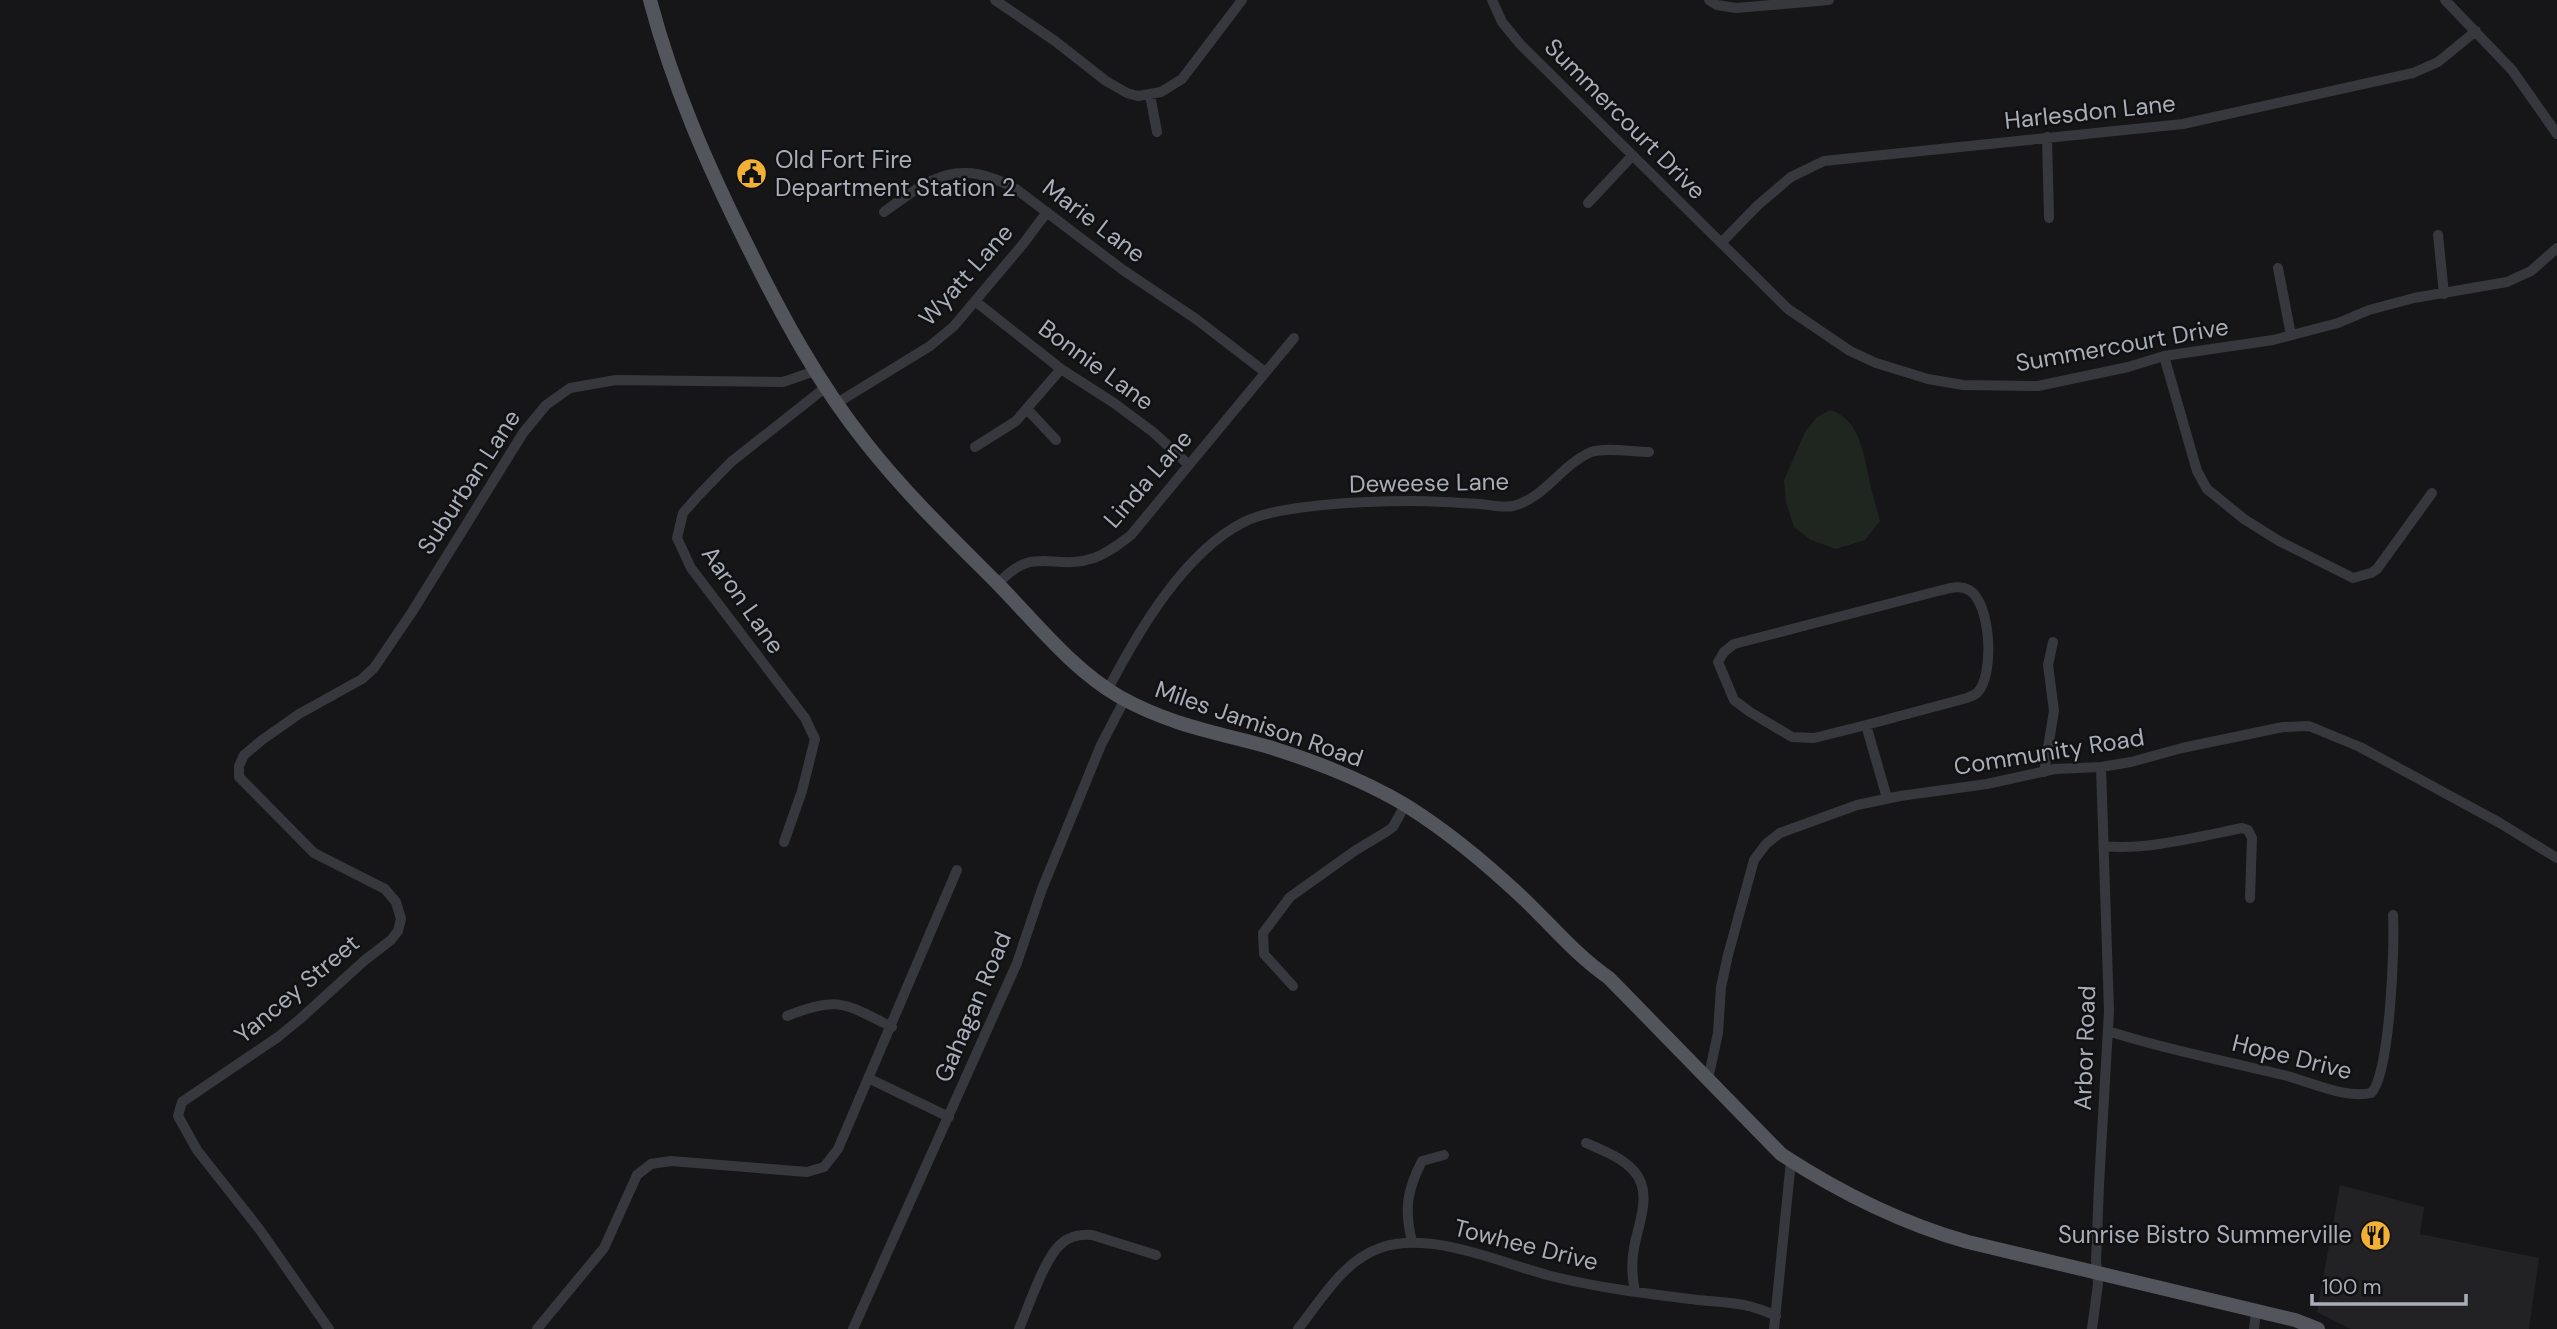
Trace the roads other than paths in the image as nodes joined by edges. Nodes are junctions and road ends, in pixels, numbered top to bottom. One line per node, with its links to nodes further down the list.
1 (650, 0): 28 (main road, Miles Jamison Road)
2 (995, 0): 9 (street)
3 (1492, 0): 13 (street, Summercourt Drive)
4 (1709, 0): 5 (street)
5 (1829, 0)
6 (2445, 0): 8 (street)
7 (1239, 1): 9 (street)
8 (2476, 31): 11 (street); 12 (street, Harlesdon Lane)
9 (1150, 95): 10 (street)
10 (1157, 132)
11 (2557, 134)
12 (2047, 137): 17 (street); 19 (street, Harlesdon Lane)
13 (1632, 156): 14 (street); 19 (street, Summercourt Drive)
14 (1588, 203)
15 (884, 212): 16 (street, Marie Lane)
16 (1047, 212): 23 (street, Wyatt Lane); 29 (street, Marie Lane)
17 (2049, 218)
18 (2438, 235): 22 (street)
19 (1721, 243): 26 (street, Summercourt Drive)
20 (2557, 248): 22 (street, Summercourt Drive)
21 (2278, 268): 24 (street)
22 (2444, 294): 24 (street, Summercourt Drive)
23 (975, 301): 27 (street, Bonnie Lane); 31 (street, Wyatt Lane)
24 (2291, 335): 26 (street, Summercourt Drive)
25 (1294, 338): 29 (street, Linda Lane)
26 (2164, 356): 37 (street)
27 (1061, 369): 32 (street); 36 (street, Bonnie Lane)
28 (815, 371): 30 (main road, Miles Jamison Road); 43 (street, Suburban Lane)
29 (1265, 372): 36 (street, Linda Lane)
30 (825, 387): 31 (main road, Miles Jamison Road); 48 (street, Aaron Lane)
31 (837, 403): 38 (main road, Miles Jamison Road)
32 (1027, 409): 33 (street); 34 (street)
33 (1056, 440)
34 (975, 447)
35 (1649, 452): 40 (street, Deweese Lane)
36 (1189, 465): 38 (street, Linda Lane)
37 (2432, 493)
38 (998, 584): 40 (main road, Miles Jamison Road)
39 (2053, 642): 45 (street)
40 (1108, 689): 41 (main road, Miles Jamison Road)
41 (1125, 699): 47 (main road, Miles Jamison Road); 60 (street, Gahagan Road)
42 (1866, 725): 42 (street); 46 (street)
43 (262, 740): 70 (street, Yancey Street)
44 (2101, 767): 45 (street, Community Road); 49 (street, Arbor Road); 50 (street, Community Road)
45 (2044, 772): 46 (street, Community Road)
46 (1886, 799): 59 (street, Community Road)
47 (1405, 805): 54 (street); 59 (main road, Miles Jamison Road)
48 (784, 842)
49 (2104, 846): 52 (street); 57 (street, Arbor Road)
50 (2557, 858)
51 (957, 870): 56 (street)
52 (2250, 898)
53 (2393, 915): 57 (street, Hope Drive)
54 (1293, 986)
55 (787, 1016): 56 (street)
56 (892, 1027): 58 (street)
57 (2108, 1031): 66 (street, Arbor Road)
58 (870, 1079): 60 (street); 71 (street)
59 (1708, 1079): 63 (main road, Miles Jamison Road)
60 (949, 1116): 72 (street, Gahagan Road)
61 (1586, 1143): 67 (street)
62 (1444, 1155): 64 (street)
63 (1791, 1161): 66 (main road, Miles Jamison Road); 69 (street)
64 (1412, 1241): 67 (street, Towhee Drive); 74 (street, Towhee Drive)
65 (1156, 1255): 73 (street)
66 (2097, 1274): 68 (main road, Miles Jamison Road); 76 (street, Arbor Road)
67 (1635, 1292): 69 (street, Towhee Drive)
68 (2256, 1311): 77 (street); 78 (main road, Miles Jamison Road)
69 (1776, 1316): 75 (street)
70 (328, 1329)
71 (537, 1329)
72 (853, 1329)
73 (1019, 1329)
74 (1298, 1329)
75 (1774, 1329)
76 (2092, 1329)
77 (2254, 1329)
78 (2318, 1329)

